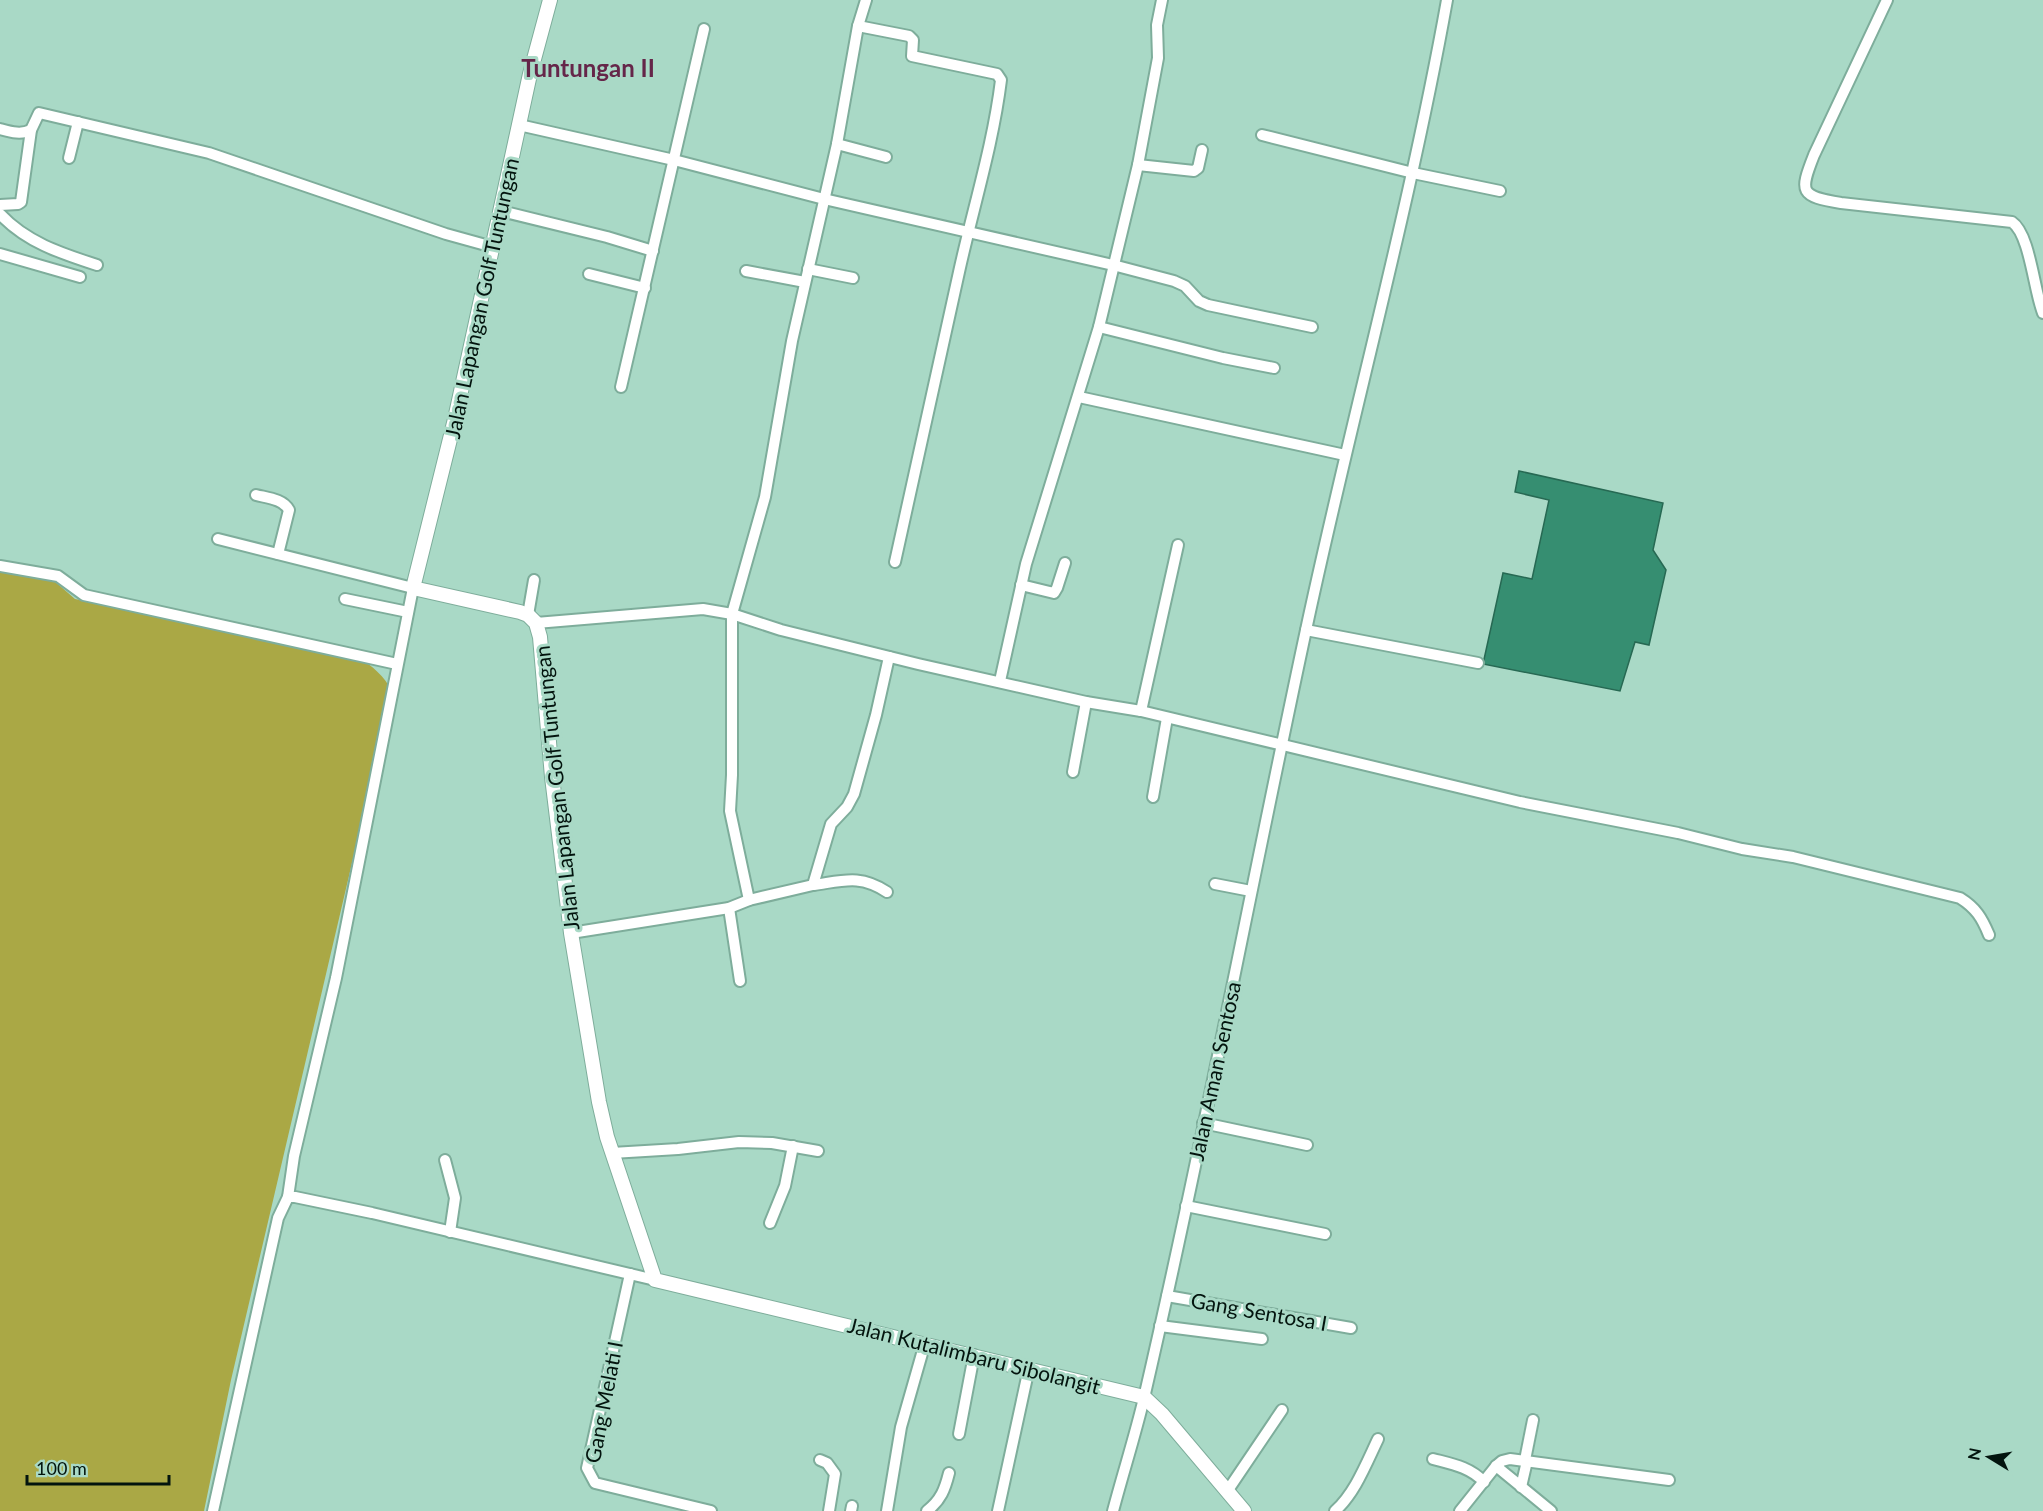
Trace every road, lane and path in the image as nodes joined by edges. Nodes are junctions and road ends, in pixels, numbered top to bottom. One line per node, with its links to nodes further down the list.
1 (550, 0): 9 (street, Jalan Lapangan Golf Tuntungan)
2 (866, 0): 6 (street)
3 (1162, 0): 18 (street)
4 (1447, 0): 19 (street, Jalan Aman Sentosa)
5 (1887, 0): 38 (street)
6 (858, 26): 13 (street); 25 (street)
7 (704, 29): 17 (street)
8 (78, 122): 11 (street); 16 (street); 26 (street)
9 (519, 125): 17 (street); 23 (street, Jalan Lapangan Golf Tuntungan)
10 (0, 129): 11 (street)
11 (31, 130): 22 (street)
12 (1262, 135): 19 (street)
13 (837, 144): 15 (street); 21 (street)
14 (1202, 150): 18 (street)
15 (886, 157)
16 (69, 158)
17 (674, 160): 21 (street); 27 (street)
18 (1138, 165): 30 (street)
19 (1413, 173): 20 (street); 44 (street, Jalan Aman Sentosa)
20 (1500, 191)
21 (824, 199): 25 (street); 31 (street)
22 (0, 205)
23 (501, 211): 26 (street, Jalan Lapangan Golf Tuntungan); 27 (street)
24 (0, 214): 29 (street)
25 (968, 232): 30 (street); 49 (street)
26 (493, 247): 54 (street, Jalan Lapangan Golf Tuntungan)
27 (653, 251): 37 (street)
28 (0, 254): 34 (street)
29 (97, 265)
30 (1113, 265): 39 (street); 40 (street)
31 (808, 269): 35 (street); 36 (street)
32 (746, 271): 36 (street)
33 (589, 274): 37 (street)
34 (80, 277)
35 (853, 278)
36 (805, 282): 57 (street)
37 (645, 288): 42 (street)
38 (2043, 313)
39 (1099, 327): 41 (street); 43 (street)
40 (1312, 327)
41 (1275, 368)
42 (621, 387)
43 (1079, 398): 44 (street); 53 (street)
44 (1345, 455): 59 (street, Jalan Aman Sentosa)
45 (256, 495): 48 (street)
46 (218, 539): 48 (street)
47 (1178, 545): 65 (street)
48 (278, 554): 54 (street)
49 (895, 561)
50 (1065, 563): 53 (street)
51 (0, 566): 62 (street)
52 (534, 580): 58 (street)
53 (1021, 585): 63 (street)
54 (413, 588): 56 (street); 58 (street, Jalan Lapangan Golf Tuntungan)
55 (345, 599): 56 (street)
56 (408, 612): 62 (street)
57 (732, 614): 58 (street); 60 (street); 74 (street)
58 (532, 619): 76 (street, Jalan Lapangan Golf Tuntungan)
59 (1306, 630): 61 (street); 67 (street, Jalan Aman Sentosa)
60 (889, 657): 63 (street); 71 (street)
61 (1478, 663)
62 (397, 664): 85 (street)
63 (1000, 681): 64 (street)
64 (1086, 702): 65 (street); 68 (street)
65 (1141, 711): 66 (street)
66 (1167, 718): 67 (street); 69 (street)
67 (1282, 745): 72 (street, Jalan Aman Sentosa); 77 (street)
68 (1073, 772)
69 (1153, 796)
70 (1215, 884): 72 (street)
71 (813, 885): 73 (street); 74 (street)
72 (1251, 891): 79 (street, Jalan Aman Sentosa)
73 (887, 892)
74 (749, 900): 75 (street)
75 (729, 908): 76 (street); 78 (street)
76 (571, 933): 83 (street, Jalan Lapangan Golf Tuntungan)
77 (1989, 935)
78 (740, 981)
79 (1203, 1123): 80 (street); 86 (street, Jalan Aman Sentosa)
80 (1307, 1145)
81 (793, 1146): 82 (street); 83 (street); 87 (street)
82 (818, 1151)
83 (612, 1153): 91 (street, Jalan Lapangan Golf Tuntungan)
84 (445, 1160): 88 (street)
85 (288, 1197): 88 (street); 114 (street)
86 (1186, 1206): 89 (street); 92 (street, Jalan Aman Sentosa)
87 (770, 1223)
88 (450, 1232): 90 (street)
89 (1325, 1234)
90 (630, 1274): 91 (street); 115 (street, Gang Melati I)
91 (655, 1280): 96 (street, Jalan Kutalimbaru Sibolangit)
92 (1167, 1296): 93 (street, Jalan Aman Sentosa); 94 (street, Gang Sentosa I)
93 (1160, 1326): 95 (street); 99 (street, Jalan Aman Sentosa)
94 (1351, 1328)
95 (1262, 1339)
96 (925, 1343): 97 (street, Jalan Kutalimbaru Sibolangit); 117 (street)
97 (974, 1355): 98 (street, Jalan Kutalimbaru Sibolangit); 102 (street)
98 (1029, 1368): 99 (street, Jalan Kutalimbaru Sibolangit); 119 (street)
99 (1144, 1397): 112 (street); 120 (street, Jalan Aman Sentosa)
100 (1282, 1410): 112 (street)
101 (1533, 1420): 106 (street)
102 (959, 1434)
103 (1378, 1439): 122 (street)
104 (1433, 1459): 110 (street)
105 (820, 1461): 116 (street)
106 (1526, 1461): 107 (street); 109 (street); 111 (street)
107 (1496, 1466): 110 (street); 111 (street)
108 (949, 1473): 118 (street)
109 (1669, 1480)
110 (1484, 1482): 113 (street)
111 (1521, 1487): 123 (street)
112 (1228, 1490): 121 (street)
113 (1462, 1510)
114 (213, 1511)
115 (711, 1511)
116 (829, 1511)
117 (887, 1511)
118 (927, 1511)
119 (998, 1511)
120 (1113, 1511)
121 (1244, 1511)
122 (1335, 1511)
123 (1551, 1511)

